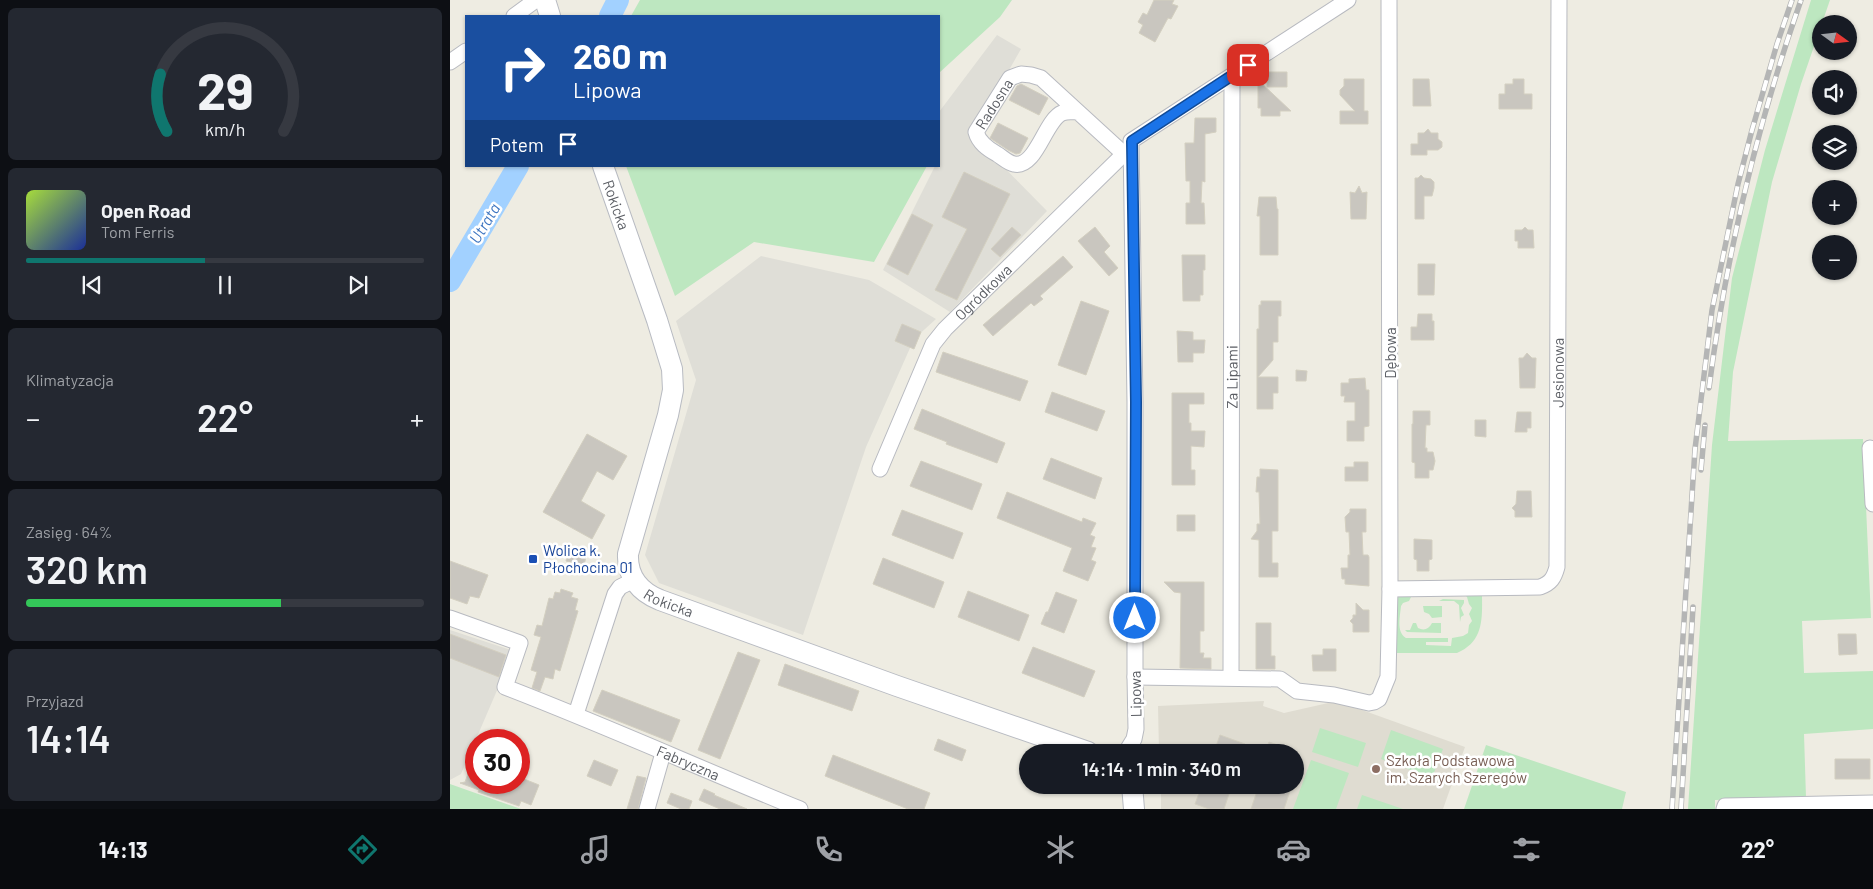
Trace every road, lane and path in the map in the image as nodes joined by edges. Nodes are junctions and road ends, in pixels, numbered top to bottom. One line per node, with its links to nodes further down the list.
1 (536, 0): 6 (street)
2 (544, 0): 7 (main road)
3 (1348, 0): 10 (street)
4 (1389, 0): 18 (street, Dębowa)
5 (1559, 0): 18 (street, Jesionowa)
6 (515, 15)
7 (550, 15)
8 (465, 52): 9 (street)
9 (450, 62)
10 (1232, 76): 12 (street); 21 (street, Za Lipami)
11 (1078, 112): 11 (street, Radosna); 12 (street, Radosna)
12 (1127, 151): 15 (street, Ogródkowa); 20 (street, Lipowa)
13 (603, 167): 17 (main road, Rokicka)
14 (1870, 448): 16 (street)
15 (880, 469)
16 (1873, 504)
17 (634, 580): 22 (street); 23 (main road, Rokicka)
18 (1390, 589): 21 (street, Dębowa)
19 (450, 618): 22 (street, Fabryczna)
20 (1135, 677): 21 (street); 24 (street, Lipowa)
21 (1231, 677)
22 (576, 714): 25 (street, Fabryczna)
23 (1065, 744)
24 (1131, 744)
25 (663, 753): 27 (street, Fabryczna); 30 (street)
26 (1133, 794): 32 (main road)
27 (767, 803): 31 (street, Fabryczna)
28 (1873, 803): 29 (street)
29 (1724, 807)
30 (647, 809)
31 (800, 809)
32 (1134, 809)

